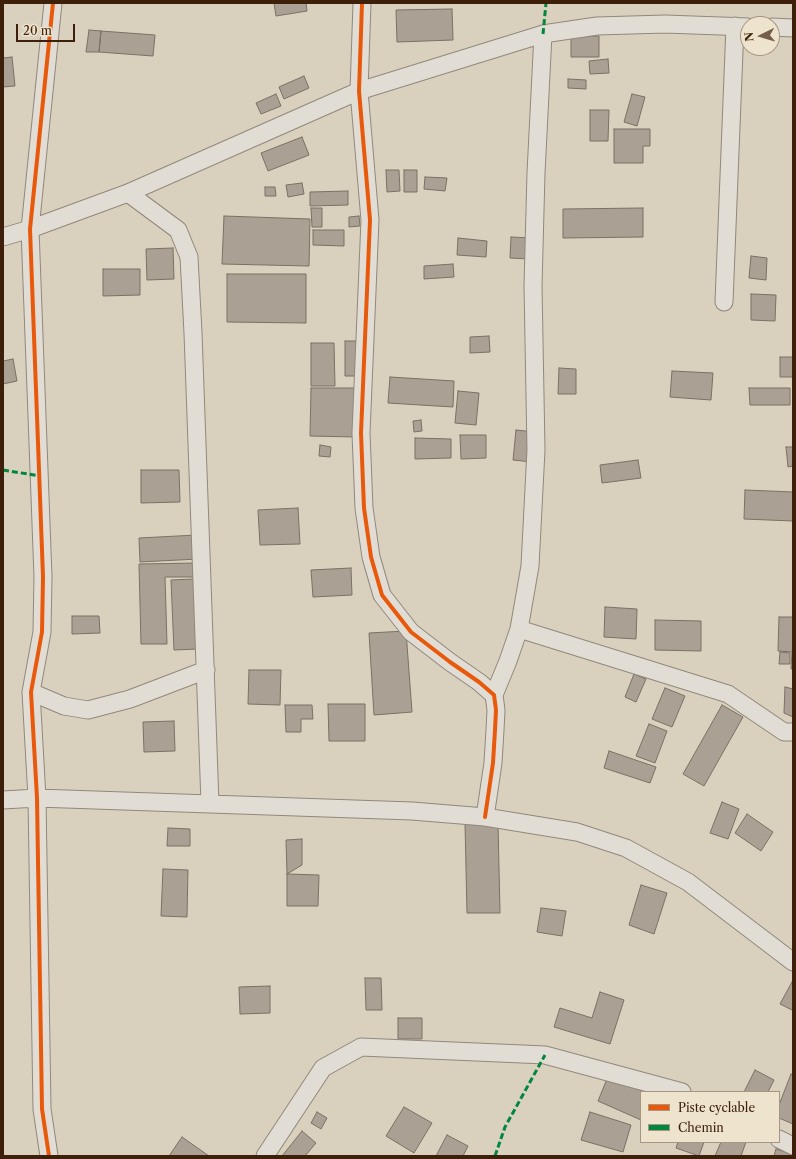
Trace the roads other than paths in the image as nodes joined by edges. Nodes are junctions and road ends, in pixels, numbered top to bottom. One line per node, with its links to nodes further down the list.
1 (53, 3): 10 (street)
2 (362, 3): 8 (street)
3 (740, 26): 6 (street)
4 (780, 28): 5 (street)
5 (793, 28)
6 (543, 34): 8 (street); 13 (street)
7 (740, 56): 12 (street)
8 (359, 91): 9 (street); 16 (street)
9 (128, 192): 10 (street); 14 (street)
10 (30, 229): 11 (street); 15 (street)
11 (3, 237)
12 (724, 302)
13 (519, 629): 16 (street); 17 (street)
14 (206, 670): 15 (street); 20 (street)
15 (31, 692): 18 (street)
16 (494, 695): 21 (street)
17 (793, 732)
18 (37, 798): 19 (street); 20 (street); 26 (street)
19 (3, 800)
20 (210, 804): 21 (street)
21 (486, 817): 22 (street)
22 (793, 962)
23 (678, 1091): 27 (street)
24 (780, 1140): 25 (street)
25 (793, 1146)
26 (49, 1156)
27 (265, 1156)

